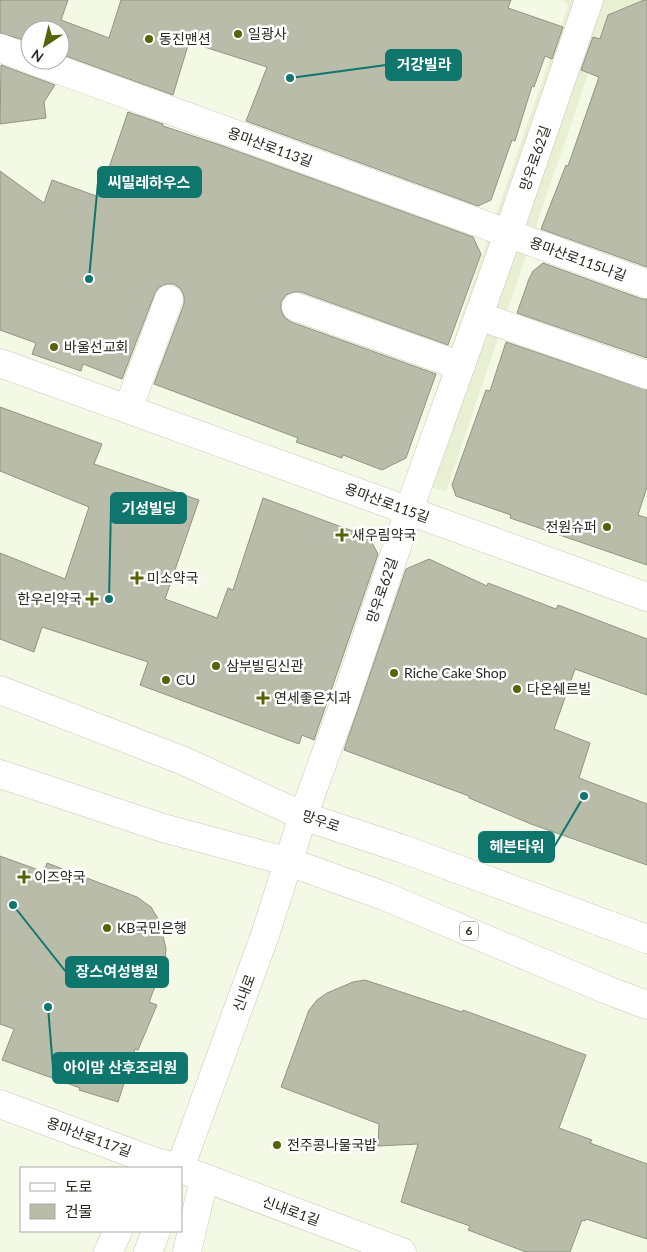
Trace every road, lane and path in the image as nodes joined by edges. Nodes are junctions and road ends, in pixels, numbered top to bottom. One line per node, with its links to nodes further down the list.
1 (589, 0): 5 (street, 망우로62길)
2 (0, 48): 3 (street, 용마산로113길)
3 (20, 56)
4 (58, 70): 5 (street, 용마산로113길)
5 (508, 234): 6 (street, 용마산로115나길); 9 (street, 망우로62길)
6 (647, 284)
7 (170, 300): 13 (street)
8 (296, 307): 11 (street)
9 (479, 316): 11 (street, 망우로62길); 12 (street)
10 (0, 362): 13 (street, 용마산로115길)
11 (462, 366): 14 (street, 망우로62길)
12 (647, 375)
13 (128, 409): 14 (street, 용마산로115길)
14 (409, 511): 15 (street, 용마산로115길); 18 (street, 망우로62길)
15 (647, 597)
16 (0, 690): 18 (street, 망우로)
17 (0, 774): 19 (street, 6)
18 (303, 816): 19 (street, 신내로); 20 (street, 망우로)
19 (289, 862): 21 (street, 6); 24 (street, 신내로)
20 (647, 939)
21 (647, 1005)
22 (0, 1104): 23 (street, 용마산로117길)
23 (169, 1167)
24 (175, 1167)
25 (182, 1172): 32 (street, 신내로1길)
26 (182, 1220): 31 (street, 신내로)
27 (118, 1232): 29 (street)
28 (156, 1232): 30 (street)
29 (108, 1252)
30 (148, 1252)
31 (187, 1252)
32 (402, 1252)

